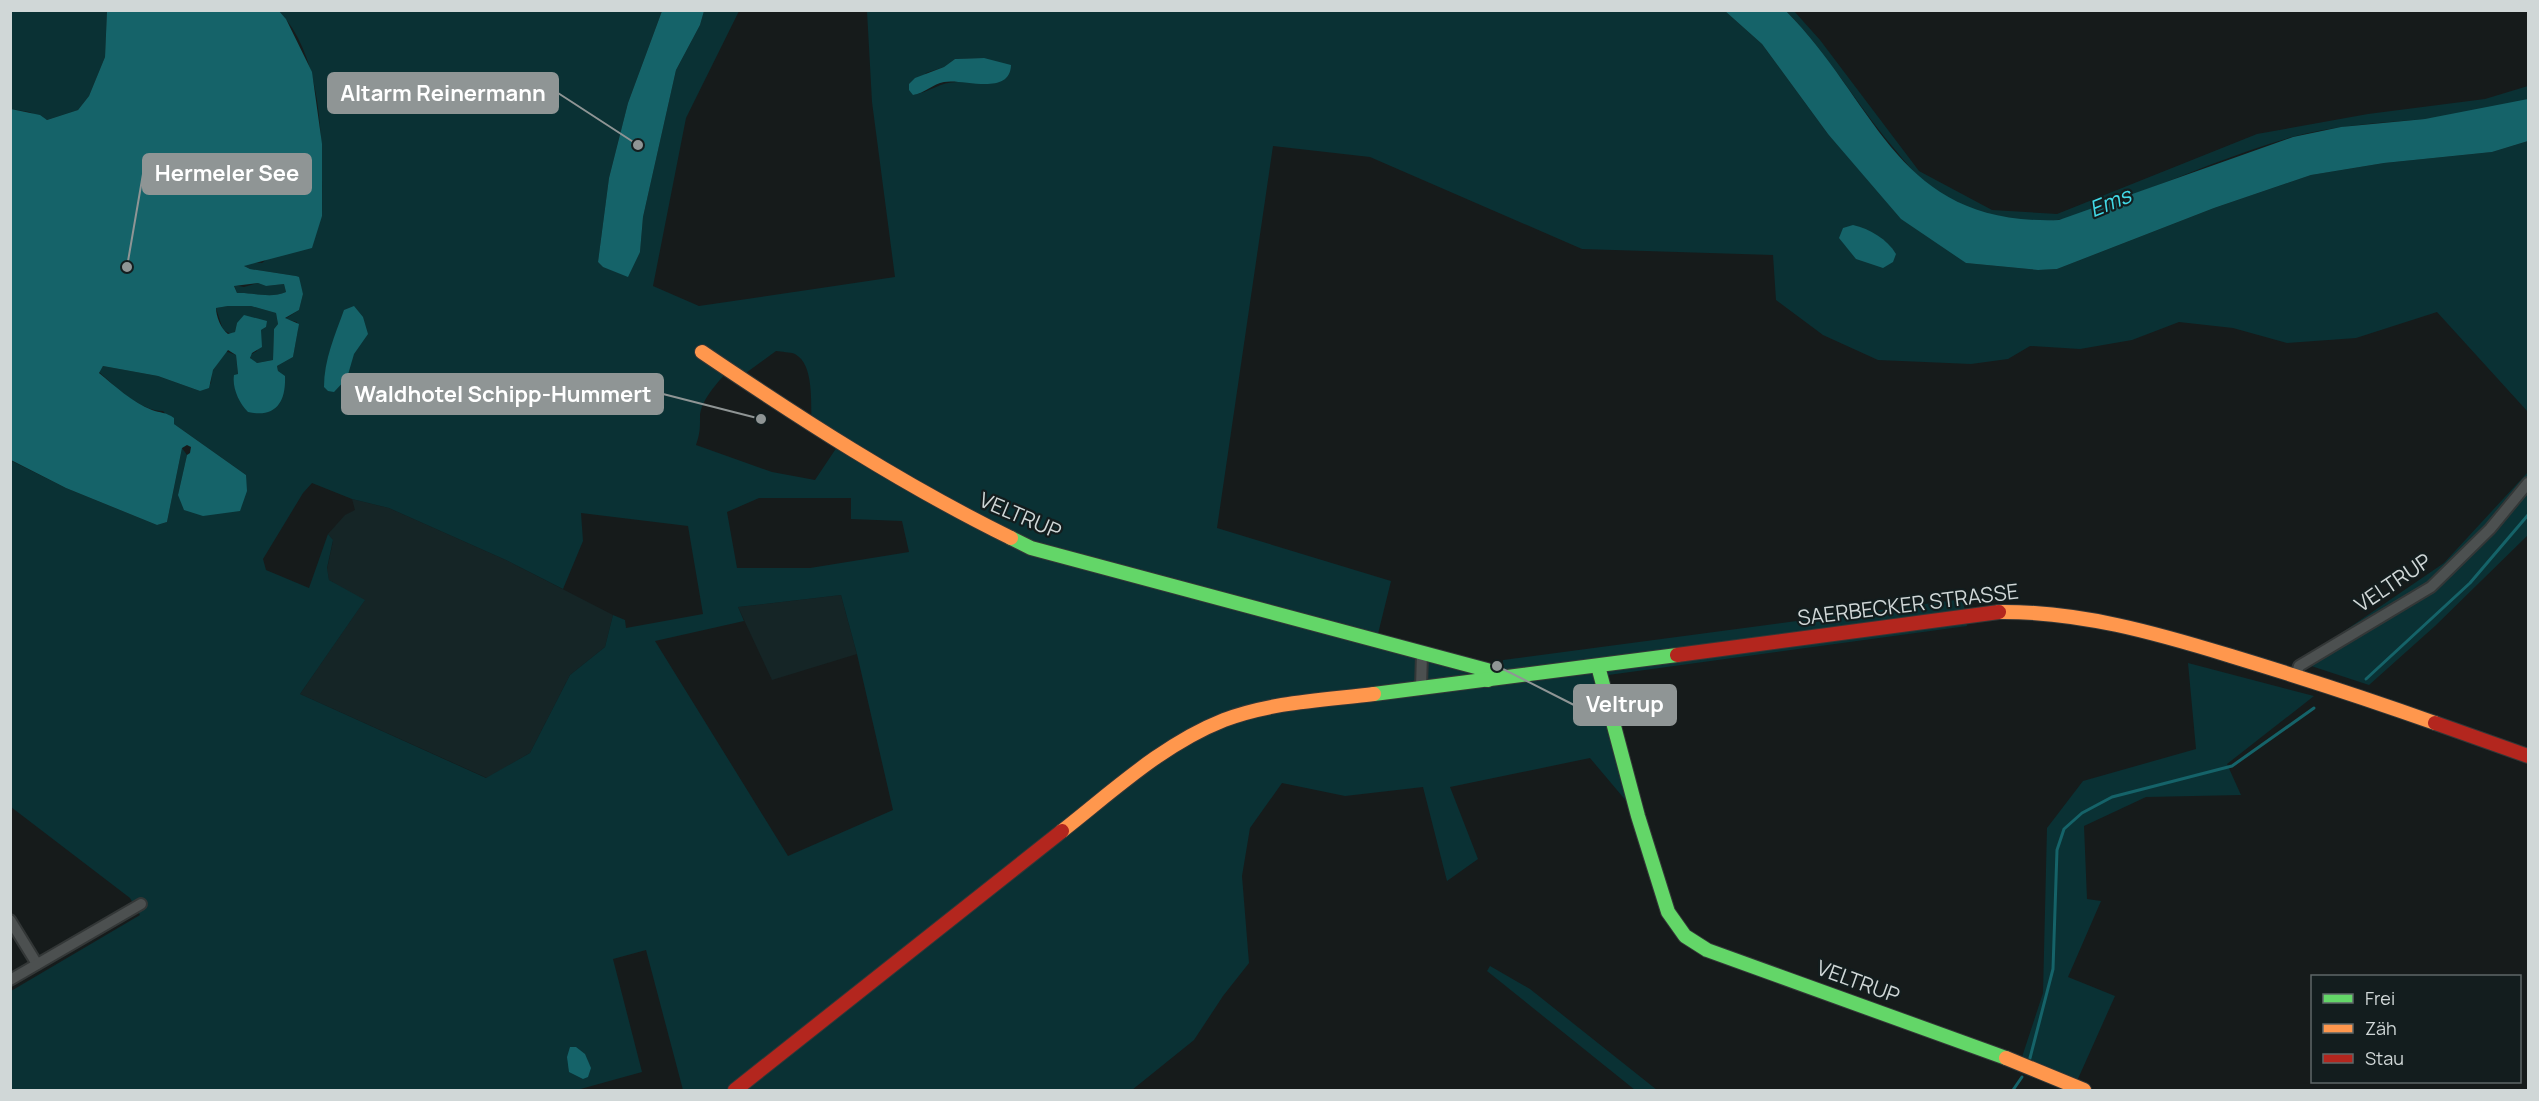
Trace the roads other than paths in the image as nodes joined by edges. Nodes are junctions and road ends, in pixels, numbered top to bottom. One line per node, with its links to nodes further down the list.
1 (702, 352): 3 (main road, VELTRUP)
2 (2529, 483): 5 (street, VELTRUP)
3 (1422, 653): 6 (main road, VELTRUP); 7 (street)
4 (1598, 666): 5 (main road, SAERBECKER STRASSE); 6 (main road, SAERBECKER STRASSE); 14 (main road, VELTRUP)
5 (2295, 676): 8 (main road, SAERBECKER STRASSE)
6 (1488, 681): 7 (main road, SAERBECKER STRASSE)
7 (1421, 688): 13 (main road, SAERBECKER STRASSE)
8 (2529, 756)
9 (141, 904): 11 (street)
10 (10, 920): 11 (street)
11 (38, 964): 12 (street)
12 (10, 980)
13 (735, 1090)
14 (2084, 1090)

